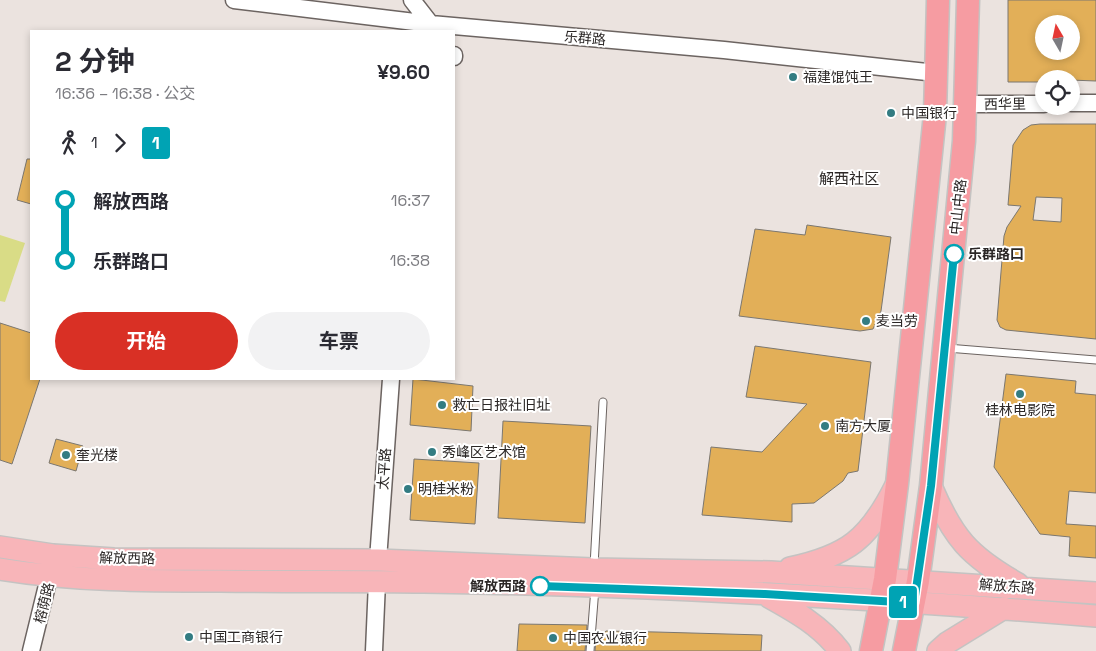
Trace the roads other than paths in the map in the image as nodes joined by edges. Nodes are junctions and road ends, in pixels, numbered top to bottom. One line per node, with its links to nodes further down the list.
1 (234, 0): 5 (street, 乐群路)
2 (412, 0): 5 (street)
3 (938, 0): 6 (highway)
4 (968, 0): 9 (highway, 中山中路)
5 (434, 28): 6 (street, 乐群路)
6 (936, 74): 15 (highway)
7 (1080, 103): 8 (street)
8 (1096, 103)
9 (966, 104): 10 (street, 西华里); 11 (highway, 中山中路)
10 (1035, 104)
11 (944, 348): 12 (lane); 16 (highway, 中山中路)
12 (1096, 360)
13 (391, 380): 19 (street, 太平路)
14 (604, 402): 23 (lane)
15 (897, 484): 21 (main road); 24 (highway)
16 (931, 486): 25 (highway, 中山中路); 27 (main road)
17 (0, 547): 18 (main road, 解放西路)
18 (53, 555): 19 (main road, 解放西路); 22 (street, 榕荫路)
19 (378, 560): 23 (main road, 解放西路)
20 (0, 568): 22 (main road, 解放西路)
21 (770, 572): 23 (main road, 解放西路); 24 (main road, 解放西路)
22 (50, 577): 26 (main road, 解放西路); 34 (street, 榕荫路)
23 (594, 578): 26 (main road, 解放西路); 29 (main road, 解放西路); 36 (lane)
24 (885, 579): 25 (main road, 解放东路); 30 (highway)
25 (918, 581): 27 (main road, 解放东路); 31 (highway, 中山中路)
26 (377, 582): 35 (street)
27 (1023, 587): 28 (main road, 解放东路)
28 (1096, 593)
29 (765, 594): 30 (main road, 解放西路); 37 (main road)
30 (881, 601): 31 (main road, 解放东路); 38 (highway)
31 (914, 603): 32 (main road, 解放东路); 39 (highway, 中山中路)
32 (1004, 608): 33 (main road, 解放东路); 40 (main road)
33 (1096, 616)
34 (32, 651)
35 (374, 651)
36 (590, 651)
37 (840, 651)
38 (871, 651)
39 (904, 651)
40 (938, 651)

